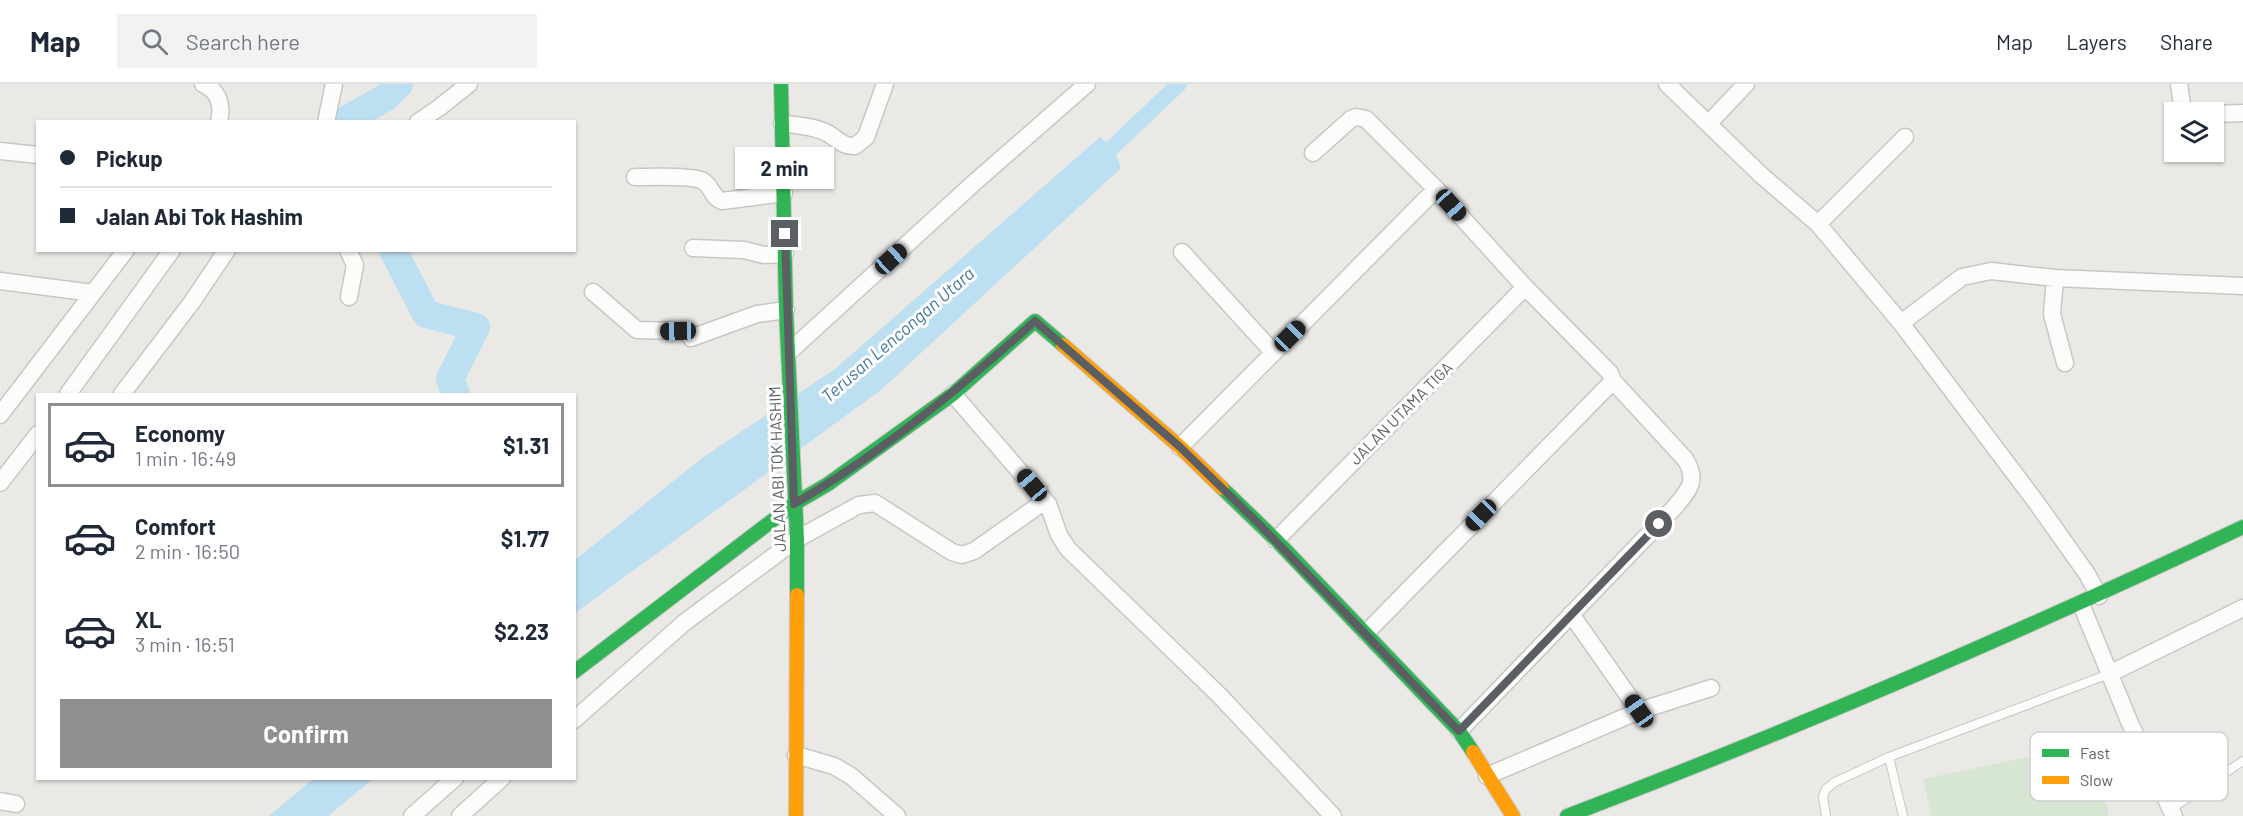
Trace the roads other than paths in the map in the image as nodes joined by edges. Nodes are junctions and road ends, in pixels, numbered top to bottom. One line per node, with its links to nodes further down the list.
1 (203, 84): 13 (street)
2 (334, 84): 14 (street)
3 (469, 84): 15 (street)
4 (781, 84): 16 (street, JALAN ABI TOK HASHIM)
5 (885, 84): 16 (street)
6 (1086, 84): 42 (street)
7 (1667, 84): 17 (street)
8 (1746, 84): 17 (street)
9 (2179, 84): 10 (street)
10 (2182, 102)
11 (2243, 113): 12 (street)
12 (2224, 114)
13 (219, 120)
14 (326, 120)
15 (421, 120)
16 (782, 123): 24 (street, JALAN ABI TOK HASHIM)
17 (1709, 123): 25 (street)
18 (1905, 137): 25 (street)
19 (0, 151): 21 (street)
20 (1312, 153): 23 (street)
21 (36, 155)
22 (635, 177): 24 (street)
23 (1436, 189): 36 (street); 43 (street)
24 (784, 193): 32 (street, JALAN ABI TOK HASHIM)
25 (1818, 224): 41 (street)
26 (693, 248): 32 (street)
27 (124, 252): 38 (street)
28 (171, 252): 46 (street)
29 (226, 252): 47 (street)
30 (349, 252): 39 (street)
31 (1182, 252): 43 (street)
32 (785, 254): 40 (street, JALAN ABI TOK HASHIM)
33 (2055, 278): 35 (street); 41 (street); 44 (street)
34 (0, 281): 38 (street)
35 (2243, 286)
36 (1526, 287): 45 (street); 57 (street, JALAN UTAMA TIGA)
37 (593, 292): 40 (street)
38 (93, 293): 49 (street)
39 (349, 297)
40 (786, 310): 42 (street, JALAN ABI TOK HASHIM)
41 (1901, 323): 58 (street)
42 (789, 352): 54 (street, JALAN ABI TOK HASHIM)
43 (1273, 352): 51 (street)
44 (2065, 363)
45 (1613, 381): 61 (street); 62 (street)
46 (69, 393)
47 (123, 393)
48 (953, 393): 51 (street); 53 (street); 54 (street)
49 (0, 414)
50 (36, 437): 52 (street)
51 (1180, 447): 57 (street)
52 (0, 483)
53 (1046, 501): 56 (street); 83 (street)
54 (794, 504): 56 (street, JALAN ABI TOK HASHIM); 63 (street)
55 (2243, 527): 58 (street)
56 (796, 539): 67 (street); 70 (street, JALAN ABI TOK HASHIM)
57 (1276, 540): 62 (street)
58 (2099, 596): 59 (street)
59 (2081, 604): 64 (street); 85 (street)
60 (2243, 608): 64 (street)
61 (1571, 614): 66 (street); 68 (street)
62 (1366, 633): 68 (street)
63 (576, 670)
64 (2109, 674): 69 (street); 71 (lane)
65 (1711, 688): 66 (street)
66 (1639, 711): 74 (street)
67 (576, 718)
68 (1459, 731): 74 (street)
69 (2134, 732)
70 (796, 755): 81 (street, JALAN ABI TOK HASHIM); 82 (street)
71 (1889, 758): 86 (lane); 87 (lane)
72 (2243, 761): 73 (lane)
73 (2228, 772)
74 (1487, 776): 84 (street)
75 (452, 780): 79 (street)
76 (500, 780): 80 (street)
77 (2187, 801): 78 (lane)
78 (2172, 812)
79 (412, 816)
80 (460, 816)
81 (796, 816)
82 (897, 816)
83 (1333, 816)
84 (1513, 816)
85 (1567, 816)
86 (1826, 816)
87 (1903, 816)

